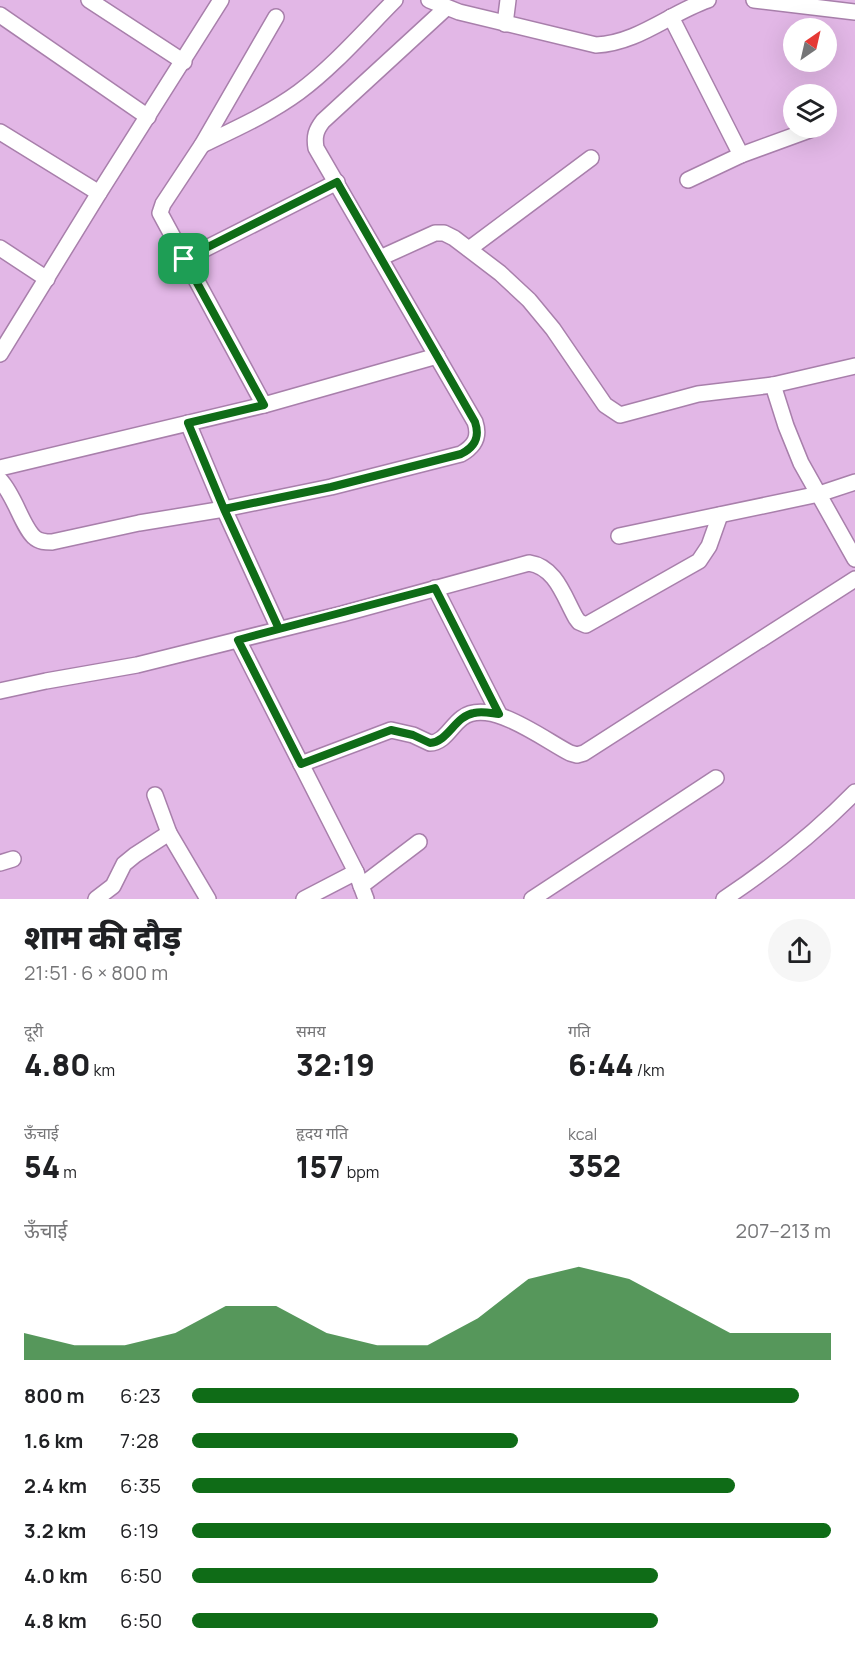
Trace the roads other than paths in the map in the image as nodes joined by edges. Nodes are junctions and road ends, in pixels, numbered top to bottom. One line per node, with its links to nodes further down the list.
1 (90, 0): 15 (street)
2 (221, 0): 15 (street)
3 (395, 0): 19 (street)
4 (429, 0): 9 (street)
5 (508, 0): 14 (street)
6 (708, 0): 8 (street)
7 (753, 0): 10 (street)
8 (687, 4): 13 (street)
9 (446, 8): 14 (street); 23 (street)
10 (855, 12)
11 (0, 15): 16 (street)
12 (276, 17): 19 (street)
13 (671, 17): 14 (street); 20 (street)
14 (505, 24)
15 (184, 62): 16 (street)
16 (148, 117): 24 (street)
17 (0, 132): 24 (street)
18 (788, 138): 20 (street)
19 (202, 145): 28 (street)
20 (741, 155): 22 (street)
21 (591, 158): 26 (street)
22 (688, 180)
23 (337, 182): 27 (street); 28 (street)
24 (99, 193): 29 (street)
25 (0, 248): 29 (street)
26 (469, 249): 27 (street); 33 (street)
27 (380, 258): 31 (street)
28 (184, 259): 34 (street)
29 (47, 279): 30 (street)
30 (0, 354)
31 (437, 356): 34 (street); 40 (street)
32 (855, 366): 33 (street)
33 (773, 385): 39 (street)
34 (264, 405): 35 (street)
35 (188, 423): 36 (street); 40 (street)
36 (0, 468)
37 (0, 480): 40 (street)
38 (855, 482): 39 (street)
39 (819, 494): 41 (street); 43 (street)
40 (224, 509): 46 (street)
41 (720, 515): 42 (street); 45 (street)
42 (619, 536)
43 (855, 559)
44 (855, 579): 49 (street)
45 (435, 588): 46 (street); 49 (street)
46 (279, 629): 47 (street)
47 (238, 640): 48 (street); 50 (street)
48 (0, 691)
49 (499, 714): 50 (street)
50 (301, 764): 56 (street)
51 (716, 778): 60 (street)
52 (855, 792): 61 (street)
53 (154, 795): 54 (street)
54 (169, 833): 57 (street); 58 (street)
55 (419, 842): 56 (street)
56 (361, 886): 59 (street)
57 (96, 899)
58 (208, 899)
59 (304, 899)
60 (532, 899)
61 (724, 899)

